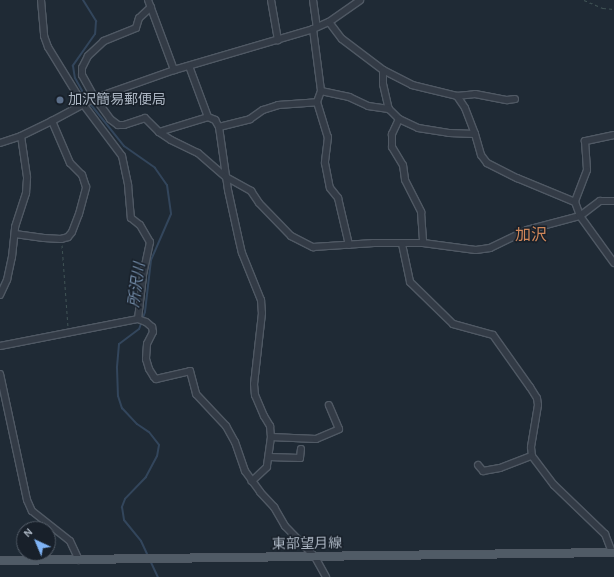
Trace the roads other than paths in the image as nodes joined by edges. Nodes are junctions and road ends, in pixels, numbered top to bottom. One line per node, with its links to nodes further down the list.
1 (41, 0): 18 (street)
2 (148, 0): 6 (street)
3 (270, 0): 9 (street)
4 (313, 0): 8 (street)
5 (360, 0): 7 (street)
6 (151, 7): 11 (street); 15 (street)
7 (329, 22): 8 (street); 12 (street)
8 (315, 28): 9 (street); 13 (street)
9 (278, 40): 10 (street)
10 (189, 66): 11 (street); 20 (street)
11 (174, 70): 15 (street)
12 (383, 70): 14 (street); 19 (street)
13 (321, 91): 17 (street); 19 (street)
14 (457, 96): 16 (street); 25 (street)
15 (95, 98): 18 (street); 24 (street)
16 (515, 99)
17 (317, 102): 23 (street); 36 (street)
18 (83, 104): 22 (street); 39 (street)
19 (388, 109): 21 (street)
20 (208, 118): 23 (street); 24 (street)
21 (399, 119): 25 (street); 34 (street)
22 (52, 121): 27 (street); 33 (street)
23 (219, 127): 29 (street)
24 (159, 132): 29 (street)
25 (475, 134): 31 (street)
26 (614, 135): 31 (street)
27 (20, 136): 28 (street); 33 (street)
28 (0, 143)
29 (226, 176): 36 (street); 43 (street)
30 (614, 201): 32 (street)
31 (575, 202): 32 (street)
32 (580, 216): 34 (street); 37 (street)
33 (15, 234): 38 (street)
34 (423, 243): 35 (street)
35 (402, 244): 36 (street); 45 (street)
36 (349, 245)
37 (614, 263)
38 (0, 295)
39 (138, 319): 40 (street); 48 (street)
40 (0, 346)
41 (0, 374): 52 (street)
42 (329, 405): 43 (street)
43 (271, 437): 46 (street)
44 (301, 449): 46 (street)
45 (532, 456): 47 (street); 49 (street)
46 (269, 457): 48 (street)
47 (478, 465)
48 (252, 481): 50 (street)
49 (613, 552): 50 (main road, 東部望月線)
50 (315, 557): 52 (main road, 東部望月線); 53 (street)
51 (0, 560): 52 (main road, 東部望月線)
52 (79, 560)
53 (326, 577)

